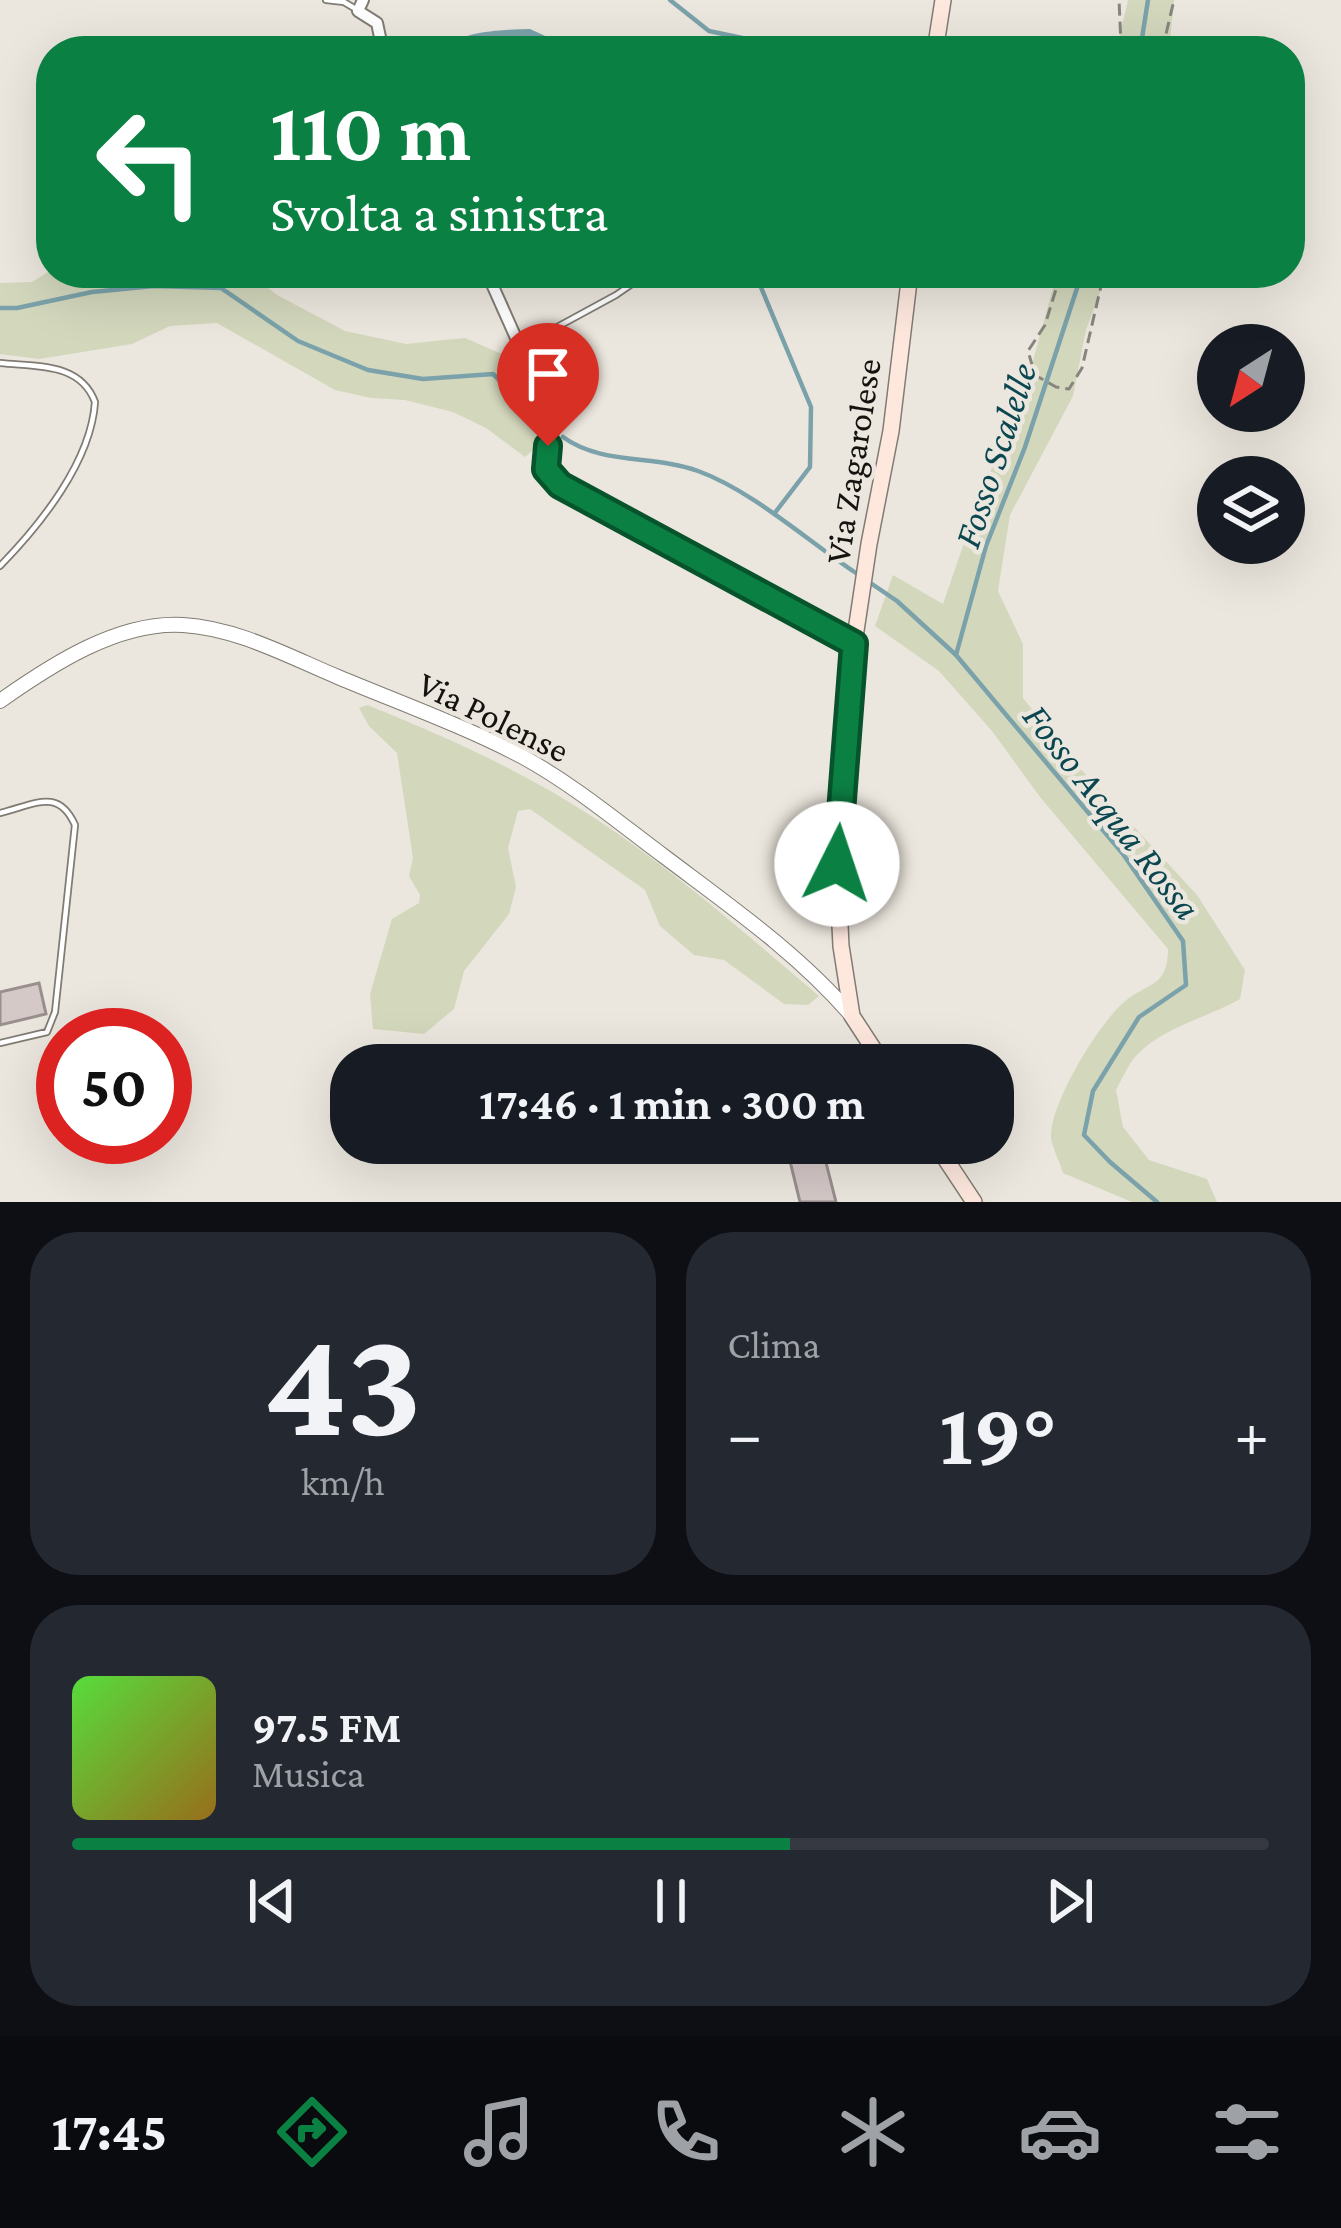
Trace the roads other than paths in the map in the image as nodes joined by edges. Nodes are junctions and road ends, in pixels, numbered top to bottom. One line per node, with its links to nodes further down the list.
1 (326, 0): 3 (lane)
2 (943, 0): 5 (main road)
3 (361, 5): 4 (street)
4 (380, 36)
5 (937, 36)
6 (494, 288): 9 (street)
7 (626, 288): 9 (lane)
8 (908, 288): 12 (main road, Via Zagarolese)
9 (526, 358): 12 (street)
10 (0, 363): 11 (lane)
11 (0, 566)
12 (854, 644): 15 (main road, Via Zagarolese)
13 (0, 700): 15 (street, Via Polense)
14 (0, 813): 16 (lane)
15 (852, 1016): 17 (main road, Via Polense)
16 (0, 1043)
17 (870, 1044)
18 (949, 1164): 19 (main road)
19 (974, 1202)

